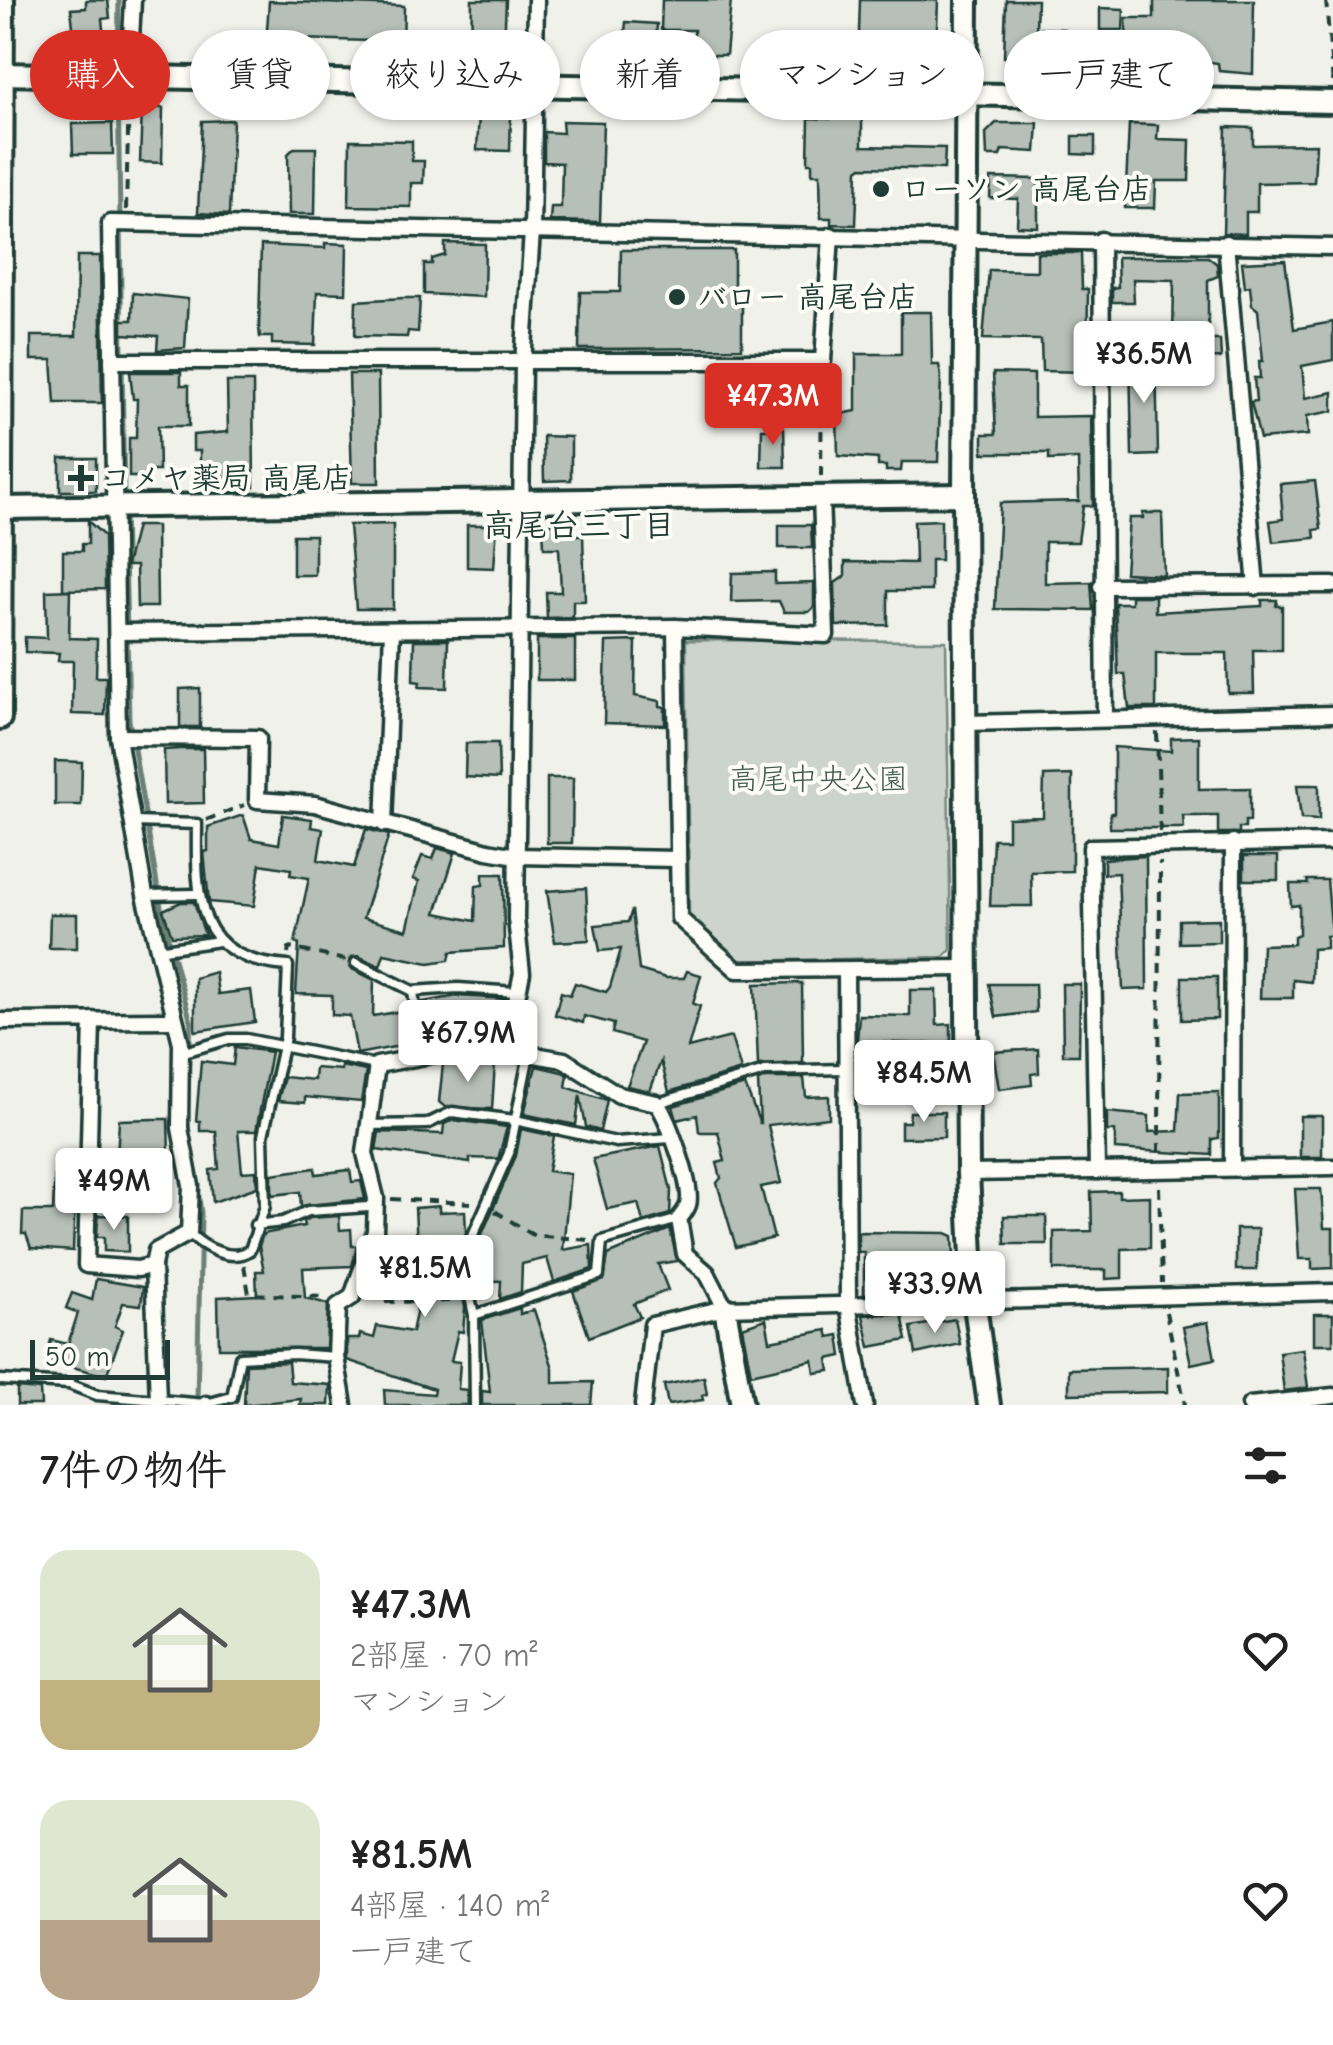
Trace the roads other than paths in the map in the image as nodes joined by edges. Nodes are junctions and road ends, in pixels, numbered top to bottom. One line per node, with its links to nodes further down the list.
1 (2, 0): 8 (street)
2 (133, 0): 5 (street)
3 (536, 0): 6 (street)
4 (967, 0): 7 (street)
5 (131, 30)
6 (535, 30)
7 (968, 30)
8 (3, 74): 9 (street); 29 (street)
9 (30, 75)
10 (170, 79): 11 (street)
11 (350, 83)
12 (560, 88): 13 (street)
13 (740, 91)
14 (984, 94): 15 (street)
15 (1333, 102)
16 (534, 120): 18 (street)
17 (968, 120): 20 (street)
18 (532, 232): 19 (street); 24 (street); 25 (street)
19 (831, 235): 20 (street); 25 (street)
20 (964, 238): 21 (street); 26 (street)
21 (1101, 240): 22 (street); 32 (street)
22 (1226, 243): 23 (street); 33 (street)
23 (1333, 246)
24 (112, 361): 25 (street); 30 (street)
25 (522, 364): 28 (street)
26 (964, 495): 27 (street); 41 (street)
27 (821, 497): 28 (street); 34 (street)
28 (523, 500): 30 (street); 35 (street)
29 (1, 508): 30 (street); 39 (street)
30 (117, 508): 37 (street)
31 (1333, 585): 33 (street)
32 (1101, 586): 33 (street); 40 (street)
33 (1256, 587)
34 (675, 626): 35 (street); 48 (street)
35 (521, 629): 36 (street); 47 (street)
36 (392, 630): 37 (street); 44 (street)
37 (117, 632): 42 (street)
38 (1333, 714): 40 (street)
39 (0, 718)
40 (1104, 718): 41 (street)
41 (966, 723): 54 (street)
42 (118, 737): 43 (street); 44 (street)
43 (133, 822): 49 (lane); 50 (street)
44 (384, 824): 47 (street)
45 (1233, 842): 46 (street); 72 (street); 74 (street)
46 (1333, 842)
47 (517, 856): 48 (street); 57 (street)
48 (678, 859): 55 (street)
49 (196, 894): 50 (lane); 51 (lane)
50 (145, 895): 52 (street)
51 (219, 941): 52 (lane); 61 (lane)
52 (157, 950): 59 (street)
53 (356, 963): 56 (lane)
54 (967, 968): 55 (street); 75 (street)
55 (846, 970): 67 (street)
56 (413, 992): 57 (lane); 65 (lane)
57 (516, 992): 63 (street)
58 (92, 1020): 59 (street); 60 (street); 80 (street)
59 (174, 1020): 62 (street)
60 (0, 1022)
61 (281, 1045): 62 (lane); 66 (lane); 78 (lane)
62 (181, 1053): 79 (street)
63 (505, 1054): 64 (street); 65 (street)
64 (528, 1054): 68 (street); 69 (lane)
65 (421, 1056): 66 (street)
66 (377, 1066): 70 (street)
67 (844, 1069): 68 (lane); 83 (street)
68 (658, 1104): 71 (street)
69 (515, 1120): 70 (lane); 71 (lane); 85 (lane)
70 (368, 1124): 76 (street)
71 (671, 1138): 77 (street)
72 (1232, 1167): 73 (street); 74 (street)
73 (1333, 1168)
74 (1097, 1172): 75 (street)
75 (968, 1173): 82 (street)
76 (376, 1198): 78 (lane); 86 (street)
77 (679, 1220): 84 (street); 85 (lane)
78 (255, 1225): 79 (lane)
79 (189, 1233): 80 (street)
80 (153, 1265): 89 (street)
81 (1333, 1292): 82 (street)
82 (974, 1298): 83 (street); 96 (street)
83 (848, 1304): 84 (street); 95 (street)
84 (725, 1308): 93 (street); 94 (street)
85 (474, 1314): 92 (lane)
86 (336, 1358): 90 (lane); 91 (street)
87 (0, 1380): 89 (lane)
88 (1333, 1396): 97 (street)
89 (158, 1400): 90 (lane)
90 (207, 1404)
91 (344, 1405)
92 (475, 1405)
93 (643, 1405)
94 (742, 1405)
95 (865, 1405)
96 (988, 1405)
97 (1250, 1405)

